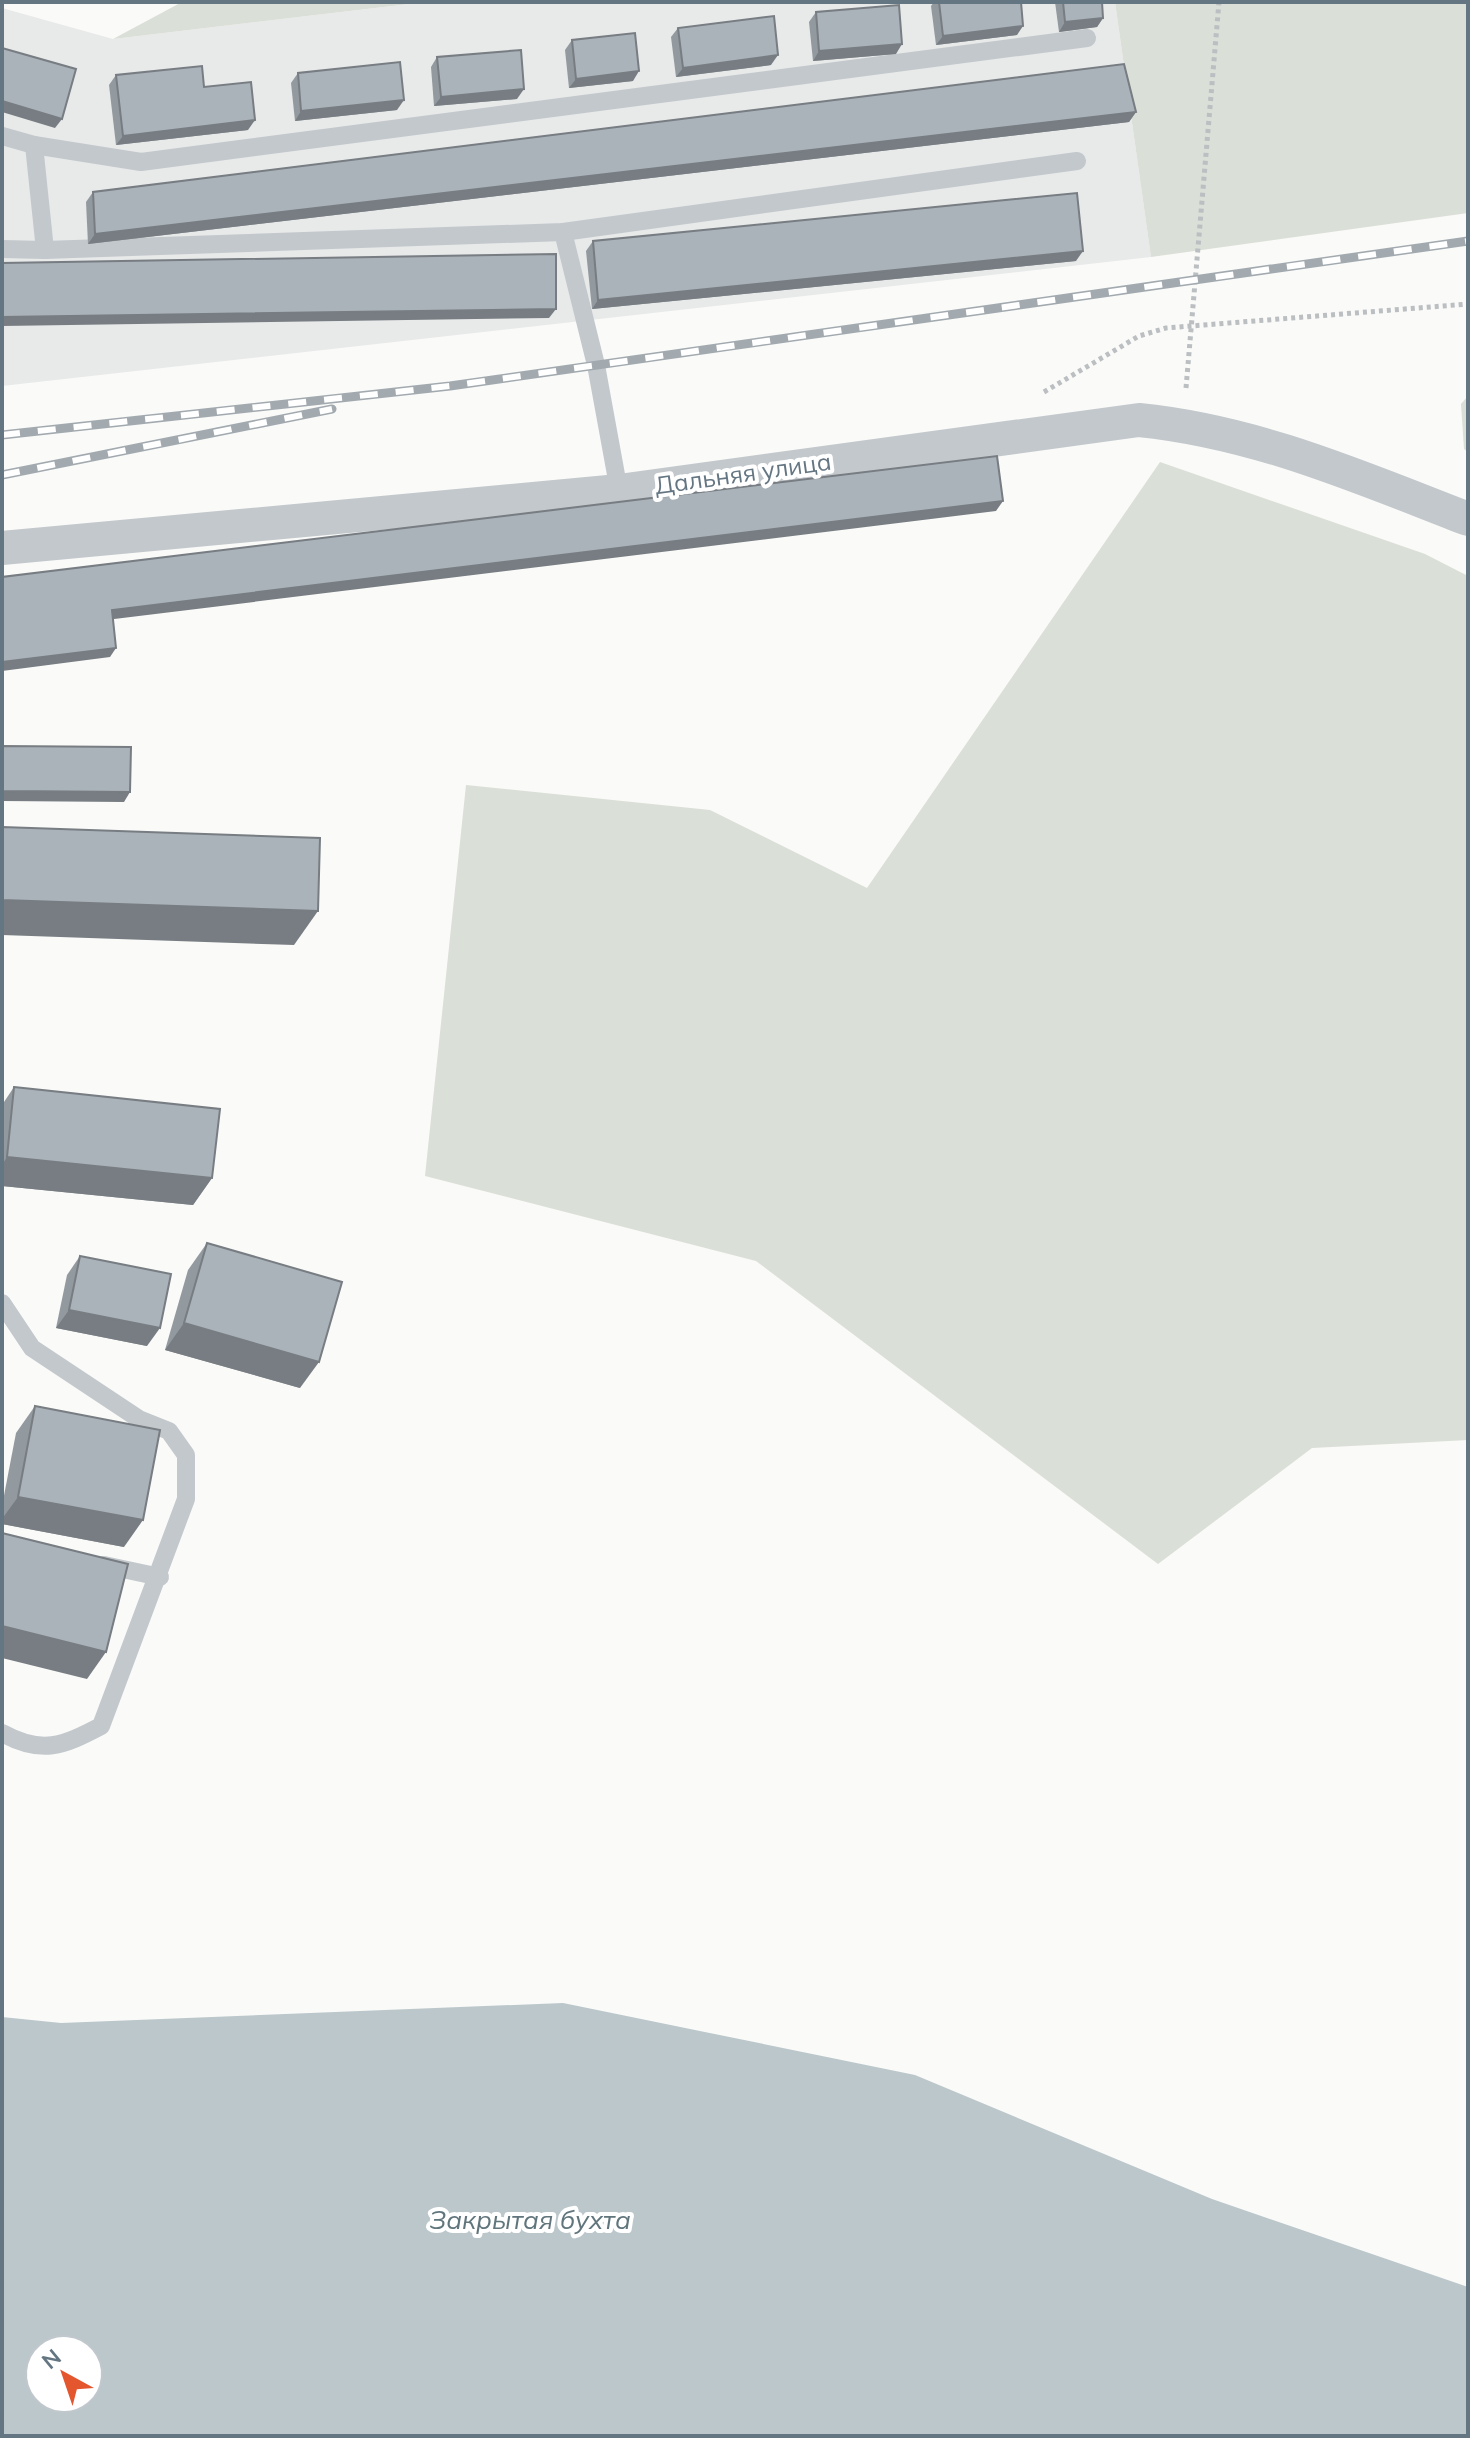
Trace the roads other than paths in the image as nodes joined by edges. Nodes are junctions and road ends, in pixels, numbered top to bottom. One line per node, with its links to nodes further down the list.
1 (1087, 38): 3 (lane)
2 (2, 136): 3 (lane)
3 (34, 145): 7 (lane)
4 (1077, 161): 5 (lane)
5 (563, 232): 7 (lane); 8 (lane)
6 (2, 249): 7 (lane)
7 (45, 250)
8 (619, 491): 9 (street, Дальняя улица); 10 (street, Дальняя улица)
9 (1468, 519)
10 (2, 548)
11 (2, 1303): 13 (lane)
12 (88, 1561): 13 (lane)
13 (160, 1577): 14 (lane)
14 (2, 1733)

